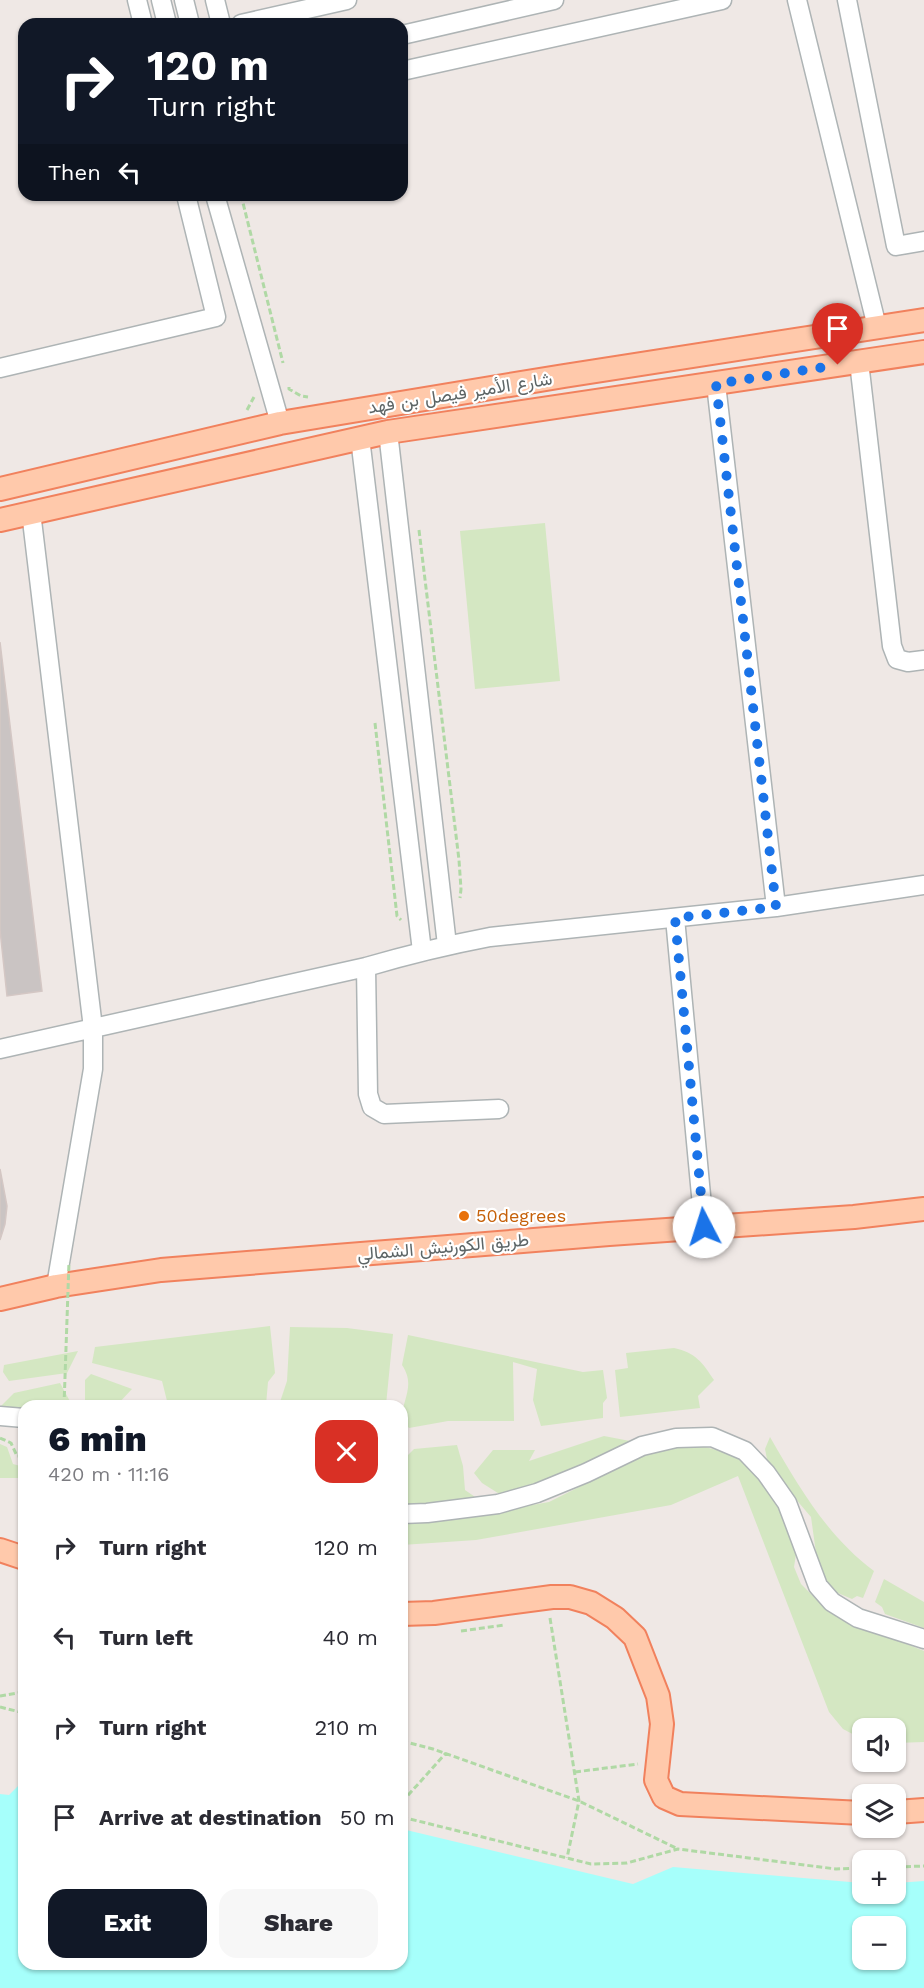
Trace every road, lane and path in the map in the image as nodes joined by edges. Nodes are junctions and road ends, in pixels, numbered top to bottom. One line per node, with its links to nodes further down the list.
1 (137, 0): 12 (street)
2 (161, 0): 13 (street)
3 (184, 0): 14 (street)
4 (215, 0): 15 (street)
5 (347, 0): 16 (street)
6 (554, 0): 11 (street)
7 (722, 0): 10 (street)
8 (797, 0): 24 (street)
9 (846, 0): 22 (street)
10 (674, 5): 18 (street)
11 (499, 6): 17 (street)
12 (142, 18)
13 (166, 18)
14 (188, 18)
15 (220, 18)
16 (268, 18)
17 (408, 33)
18 (408, 70)
19 (187, 201): 28 (street)
20 (217, 201): 34 (street)
21 (243, 201): 27 (path)
22 (924, 241)
23 (924, 320): 24 (main road, شارع الأمير فيصل بن فهد)
24 (878, 327): 34 (main road, شارع الأمير فيصل بن فهد)
25 (924, 352): 26 (main road, شارع الأمير فيصل بن فهد)
26 (859, 362): 30 (main road, شارع الأمير فيصل بن فهد); 41 (street)
27 (284, 366)
28 (0, 368)
29 (286, 378): 32 (path)
30 (716, 384): 35 (main road, شارع الأمير فيصل بن فهد); 45 (street)
31 (255, 395): 33 (path)
32 (319, 395)
33 (247, 411)
34 (280, 423): 37 (main road, شارع الأمير فيصل بن فهد)
35 (388, 432): 36 (main road, شارع الأمير فيصل بن فهد); 48 (street)
36 (360, 438): 38 (main road, شارع الأمير فيصل بن فهد); 49 (street)
37 (0, 489)
38 (31, 512): 39 (main road, شارع الأمير فيصل بن فهد); 51 (street)
39 (0, 520)
40 (418, 526): 44 (path)
41 (924, 660)
42 (374, 715): 47 (path)
43 (924, 885): 45 (street)
44 (460, 899)
45 (776, 907): 46 (street)
46 (675, 918): 48 (street); 55 (street)
47 (406, 927)
48 (447, 945): 49 (street)
49 (422, 951): 50 (street)
50 (366, 967): 51 (street); 53 (street)
51 (93, 1028): 52 (street); 57 (street)
52 (0, 1049)
53 (499, 1109)
54 (924, 1209): 55 (main road, طريق الكورنيش الشمالي)
55 (704, 1227): 57 (main road, طريق الكورنيش الشمالي)
56 (69, 1262): 59 (path, bridge)
57 (56, 1286): 58 (main road, طريق الكورنيش الشمالي)
58 (0, 1299)
59 (64, 1400)
60 (0, 1416): 61 (street)
61 (18, 1418)
62 (0, 1438): 63 (path)
63 (18, 1456)
64 (408, 1514): 69 (street)
65 (0, 1550): 66 (main road)
66 (18, 1556)
67 (408, 1614): 76 (main road)
68 (551, 1618): 77 (path)
69 (924, 1639)
70 (18, 1693): 71 (path)
71 (0, 1696)
72 (0, 1707): 73 (path)
73 (18, 1712)
74 (408, 1743): 75 (path)
75 (446, 1753): 78 (path); 79 (path)
76 (657, 1761): 77 (path); 82 (main road)
77 (575, 1772): 79 (path)
78 (408, 1795)
79 (579, 1801): 84 (path); 85 (path)
80 (924, 1810): 81 (main road)
81 (906, 1811)
82 (852, 1813)
83 (408, 1819): 85 (path)
84 (678, 1849): 85 (path); 88 (path)
85 (567, 1858)
86 (924, 1866): 87 (path)
87 (906, 1867)
88 (852, 1868)

